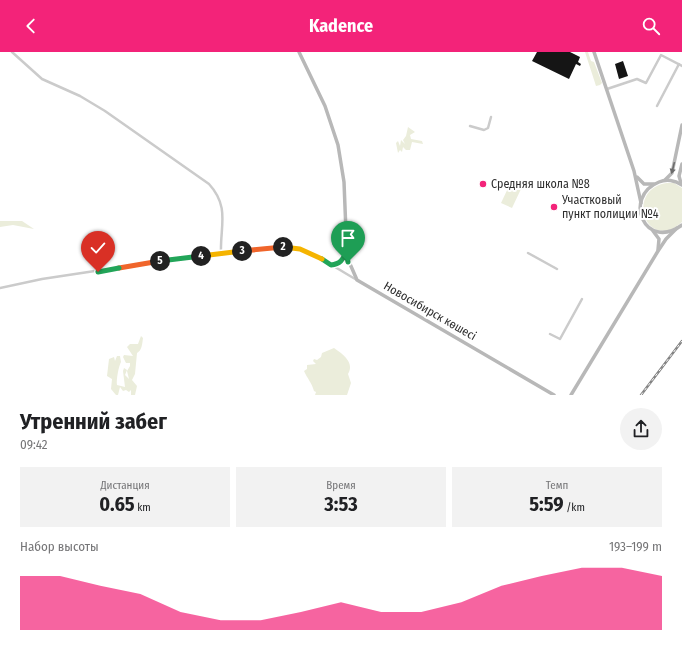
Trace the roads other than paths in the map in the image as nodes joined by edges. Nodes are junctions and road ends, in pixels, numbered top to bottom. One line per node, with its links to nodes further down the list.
1 (12, 52): 23 (street)
2 (299, 52): 22 (street)
3 (594, 52): 7 (street)
4 (662, 53): 5 (street); 7 (street)
5 (678, 64): 6 (street); 8 (street)
6 (682, 66)
7 (607, 89): 13 (street)
8 (657, 106)
9 (491, 117): 11 (street)
10 (682, 125): 14 (street, one-way to 14)
11 (470, 126)
12 (682, 164): 16 (street)
13 (634, 174): 15 (street); 17 (street)
14 (664, 180): 15 (street); 16 (street)
15 (655, 184): 17 (street)
16 (682, 185)
17 (641, 202): 19 (street)
18 (682, 224): 20 (street)
19 (650, 228): 20 (street); 21 (street)
20 (677, 228): 21 (street)
21 (658, 251): 32 (street)
22 (346, 252): 25 (street); 27 (street)
23 (221, 253): 25 (street); 28 (street)
24 (528, 253): 26 (street)
25 (331, 265): 27 (street)
26 (557, 269)
27 (357, 280): 31 (street, Новосибирск көшесі)
28 (0, 288)
29 (582, 299): 30 (street)
30 (550, 334)
31 (554, 395)
32 (571, 395)

